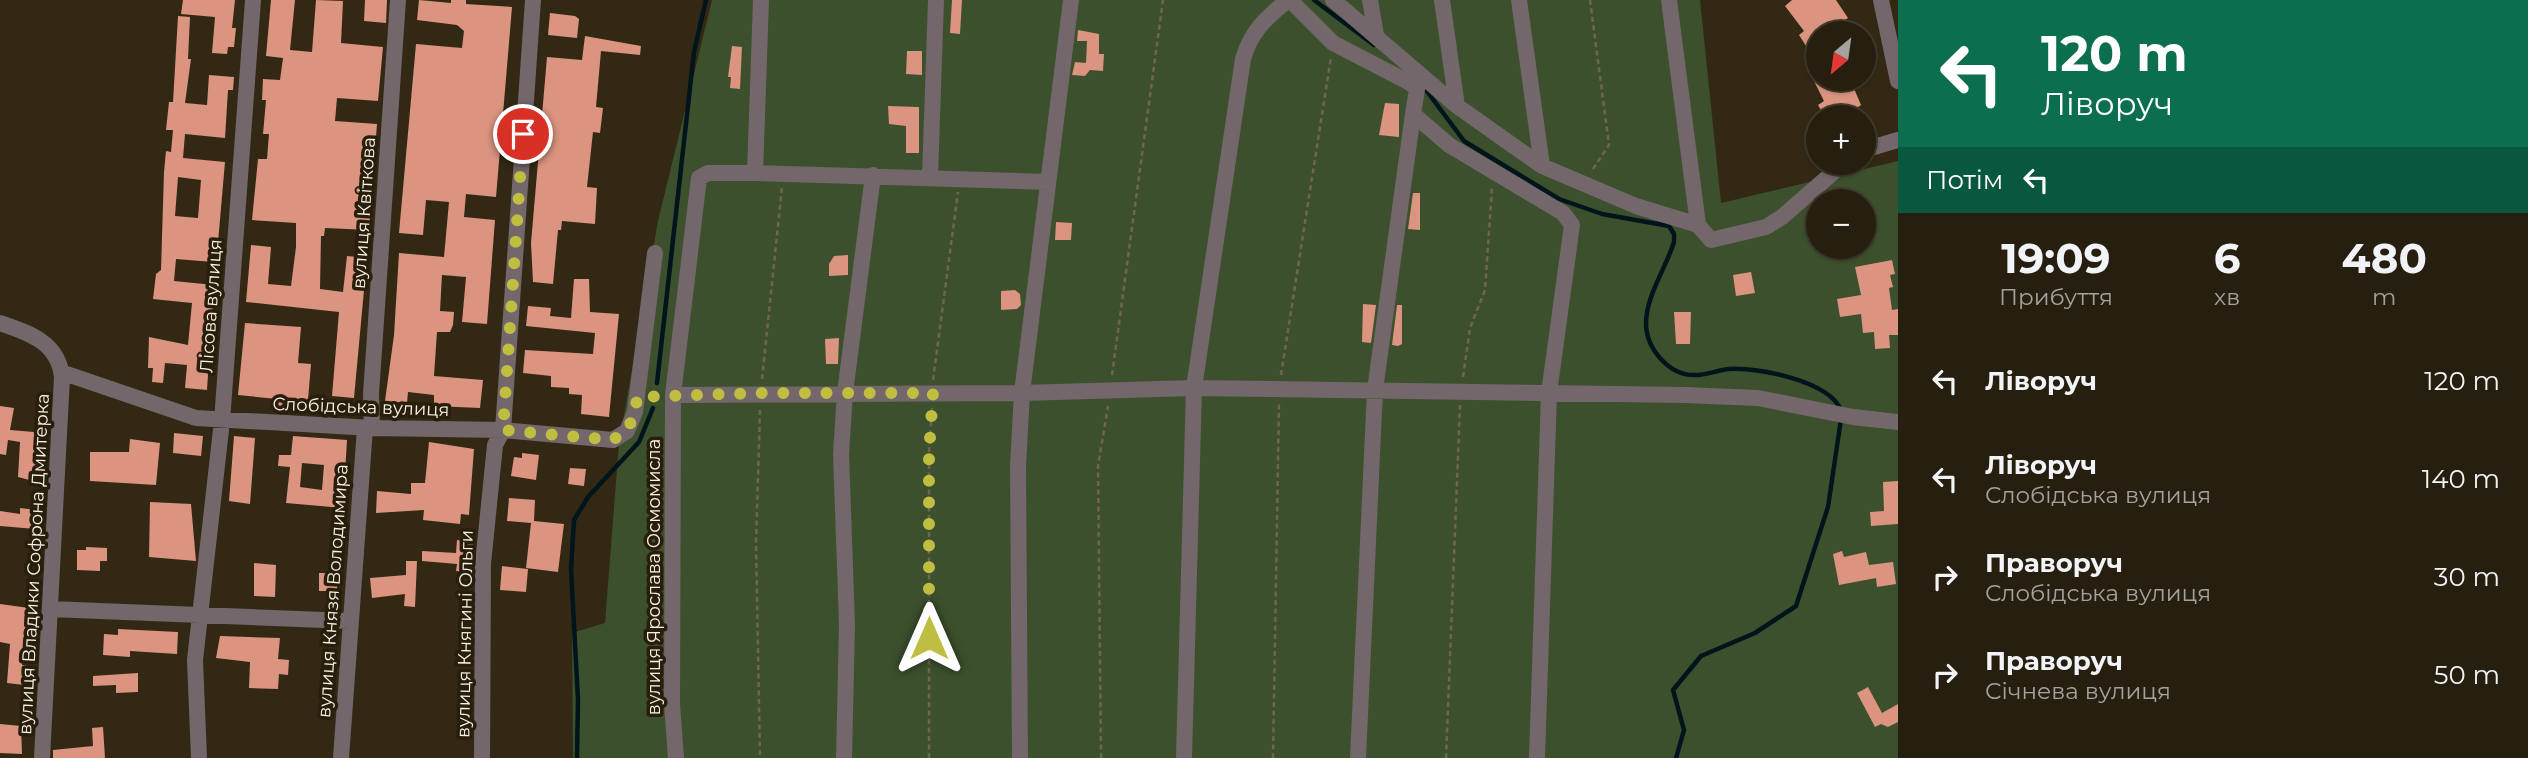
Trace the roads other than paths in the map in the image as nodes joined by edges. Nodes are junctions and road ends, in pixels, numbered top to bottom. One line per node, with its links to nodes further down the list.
1 (253, 0): 36 (street, Лісова вулиця)
2 (397, 0): 38 (street, вулиця Квіткова)
3 (533, 0): 39 (street, вулиця Княгині Ольги)
4 (761, 0): 21 (street)
5 (936, 0): 24 (street)
6 (1071, 0): 25 (street)
7 (1289, 0): 17 (street); 30 (street)
8 (1333, 0): 14 (street)
9 (1370, 0): 14 (street)
10 (1442, 0): 16 (street)
11 (1519, 0): 20 (street)
12 (1669, 0): 26 (street)
13 (1881, 0): 15 (street)
14 (1376, 35): 16 (street)
15 (1898, 81)
16 (1457, 106): 20 (street)
17 (1413, 114): 31 (street); 34 (street)
18 (1898, 140): 19 (street)
19 (1876, 146)
20 (1542, 166): 26 (street)
21 (755, 173): 22 (street); 35 (street, вулиця Ярослава Осмомисла)
22 (873, 175): 24 (street); 32 (street)
23 (1830, 175): 26 (street)
24 (930, 177): 25 (street)
25 (1048, 182): 33 (street)
26 (1698, 225)
27 (655, 253): 39 (street, Слобідська вулиця)
28 (0, 323): 29 (street, вулиця Владики Софрона Дмитерка)
29 (61, 372): 36 (street, Слобідська вулиця); 40 (street, вулиця Владики Софрона Дмитерка)
30 (1194, 388): 31 (street); 33 (street); 50 (street)
31 (1374, 390): 34 (street); 51 (street)
32 (845, 393): 33 (street); 35 (street); 48 (street)
33 (1022, 393): 49 (street)
34 (1549, 393): 37 (street); 52 (street)
35 (673, 395): 47 (street, вулиця Ярослава Осмомисла)
36 (222, 421): 38 (street, Слобідська вулиця); 41 (street, Лісова вулиця)
37 (1898, 422)
38 (368, 428): 39 (street, Слобідська вулиця); 42 (street, вулиця Князя Володимира)
39 (503, 430): 46 (street, вулиця Княгині Ольги)
40 (50, 609): 41 (street); 43 (street, вулиця Владики Софрона Дмитерка)
41 (201, 614): 42 (street); 44 (street, Лісова вулиця)
42 (349, 621): 45 (street, вулиця Князя Володимира)
43 (42, 758)
44 (199, 758)
45 (341, 758)
46 (482, 758)
47 (676, 758)
48 (844, 758)
49 (1020, 758)
50 (1184, 758)
51 (1358, 758)
52 (1537, 758)

